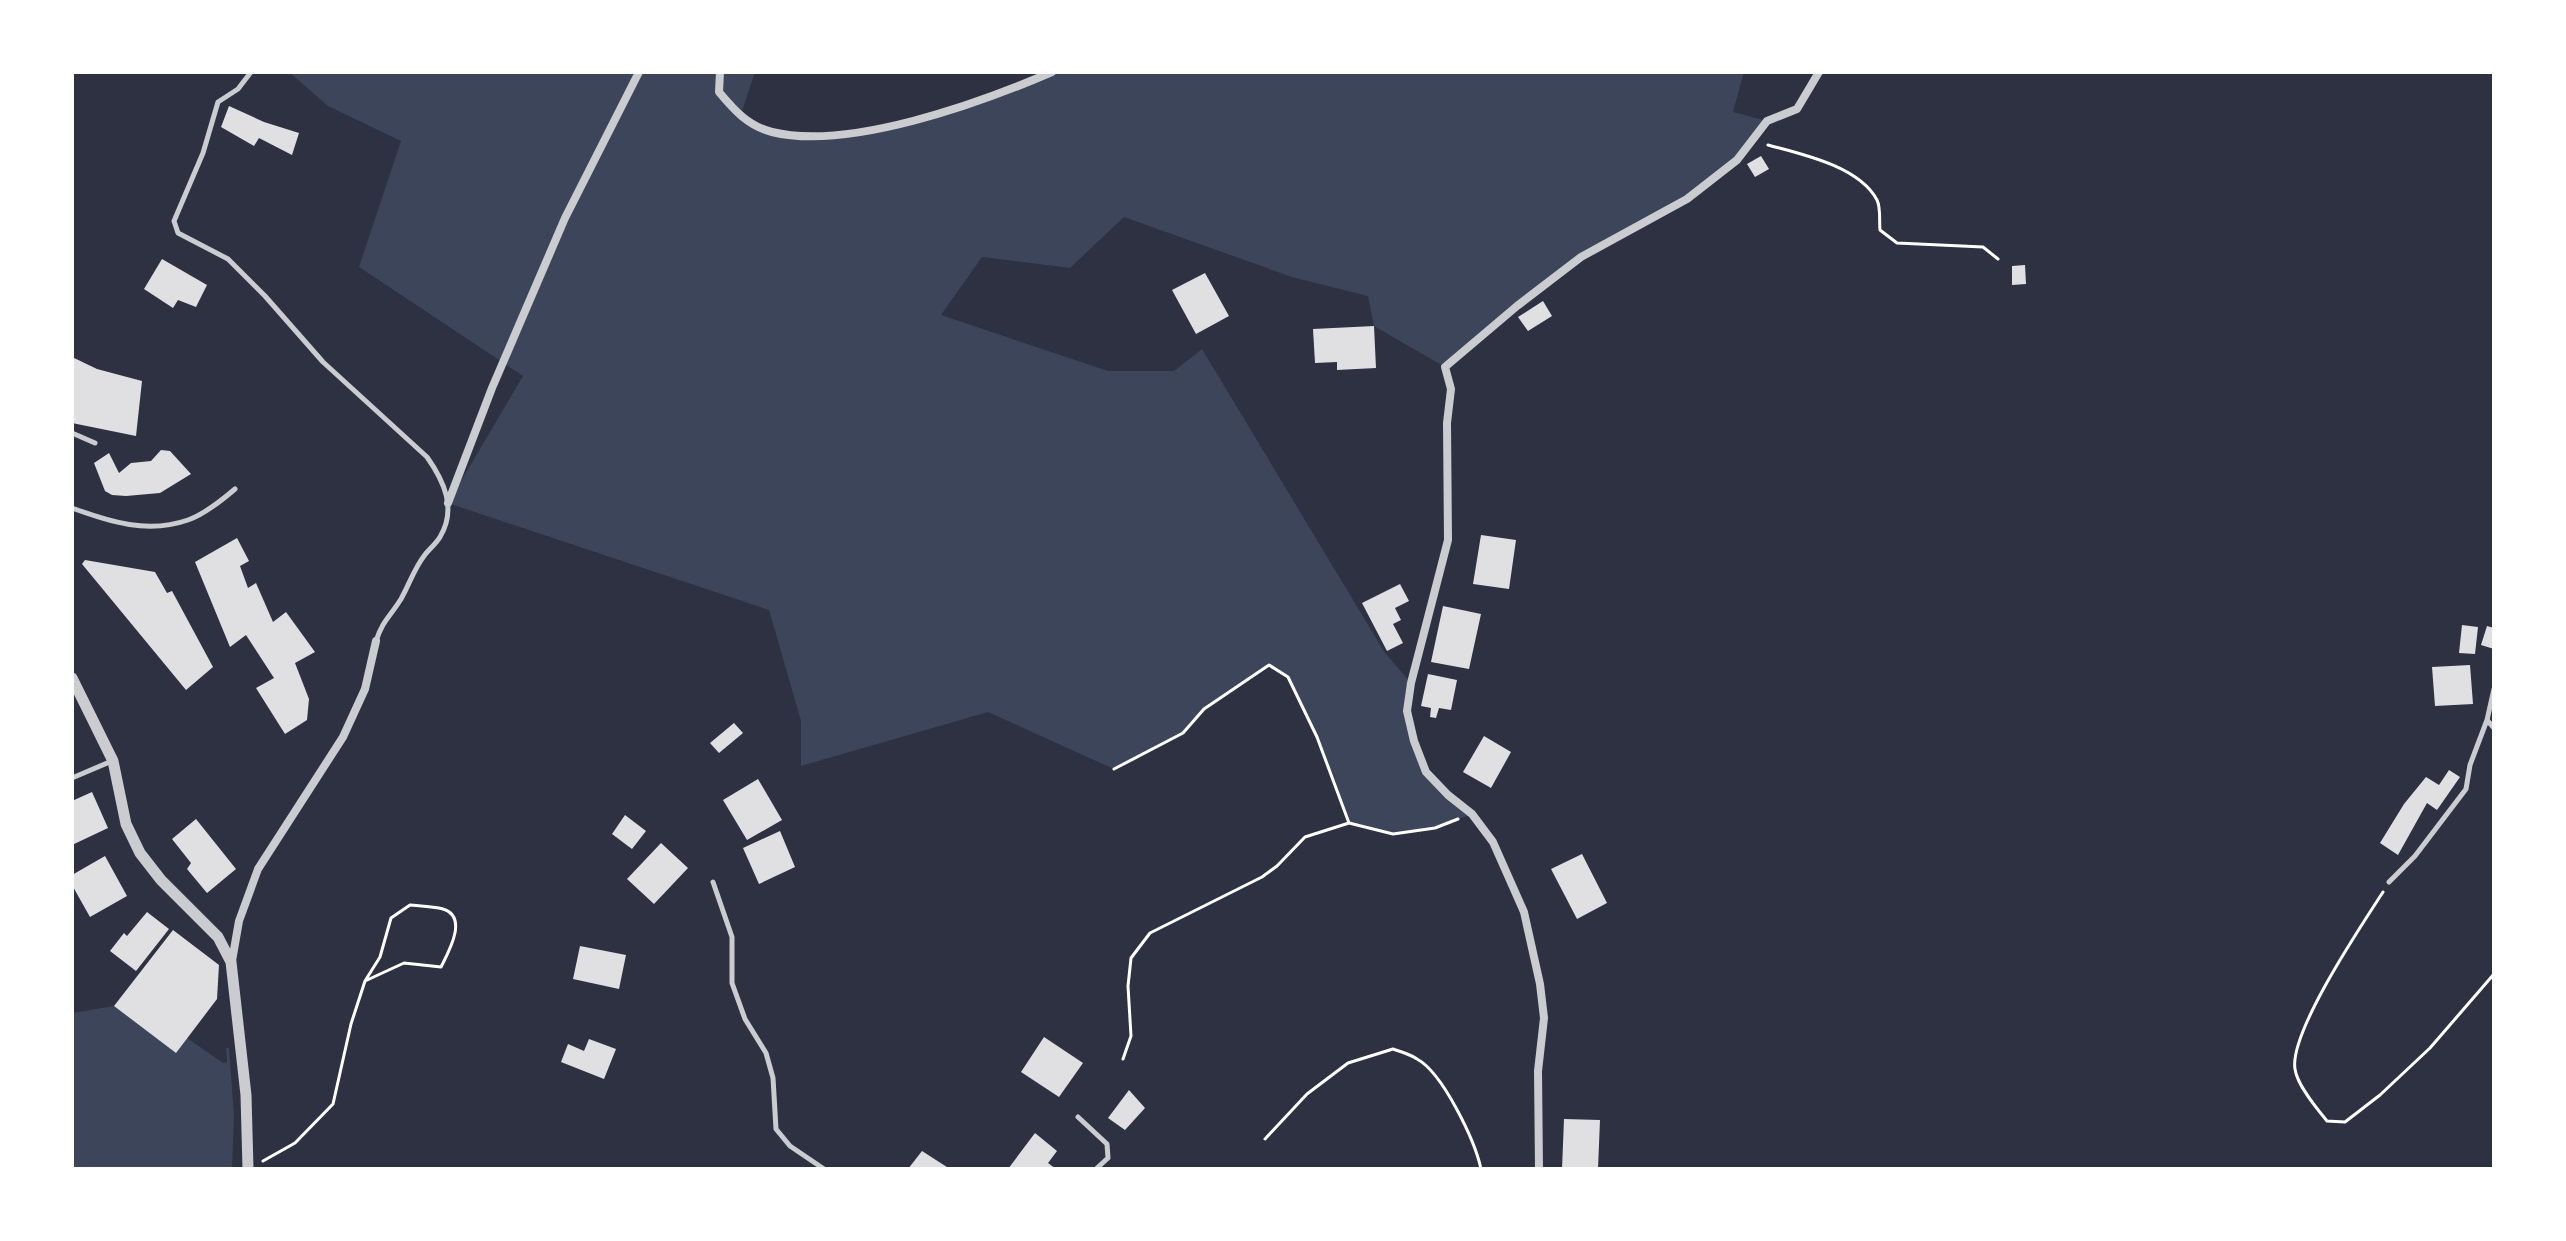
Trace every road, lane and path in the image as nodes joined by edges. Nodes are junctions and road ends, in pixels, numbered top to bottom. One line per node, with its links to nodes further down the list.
1 (251, 72): 11 (lane)
2 (639, 72): 11 (street)
3 (720, 72): 4 (street)
4 (1052, 72)
5 (1819, 72): 6 (street)
6 (1752, 140): 7 (path); 21 (street)
7 (1998, 259)
8 (72, 433): 9 (lane)
9 (95, 443)
10 (235, 489): 12 (lane)
11 (448, 503): 13 (lane)
12 (72, 508)
13 (376, 641): 25 (street)
14 (72, 678): 18 (street)
15 (2494, 689): 16 (lane)
16 (2487, 720): 17 (lane); 24 (lane)
17 (2494, 728)
18 (113, 761): 20 (lane); 25 (street)
19 (1114, 769): 22 (path)
20 (72, 778)
21 (1472, 814): 22 (path); 35 (street)
22 (1349, 823): 28 (path)
23 (713, 882): 32 (lane)
24 (2389, 882): 26 (path)
25 (231, 962): 31 (street)
26 (2494, 974)
27 (365, 981): 27 (path); 31 (path)
28 (1123, 1059)
29 (1078, 1117): 33 (lane)
30 (1265, 1139): 34 (path)
31 (248, 1168)
32 (824, 1169)
33 (1096, 1169)
34 (1481, 1169)
35 (1539, 1169)

